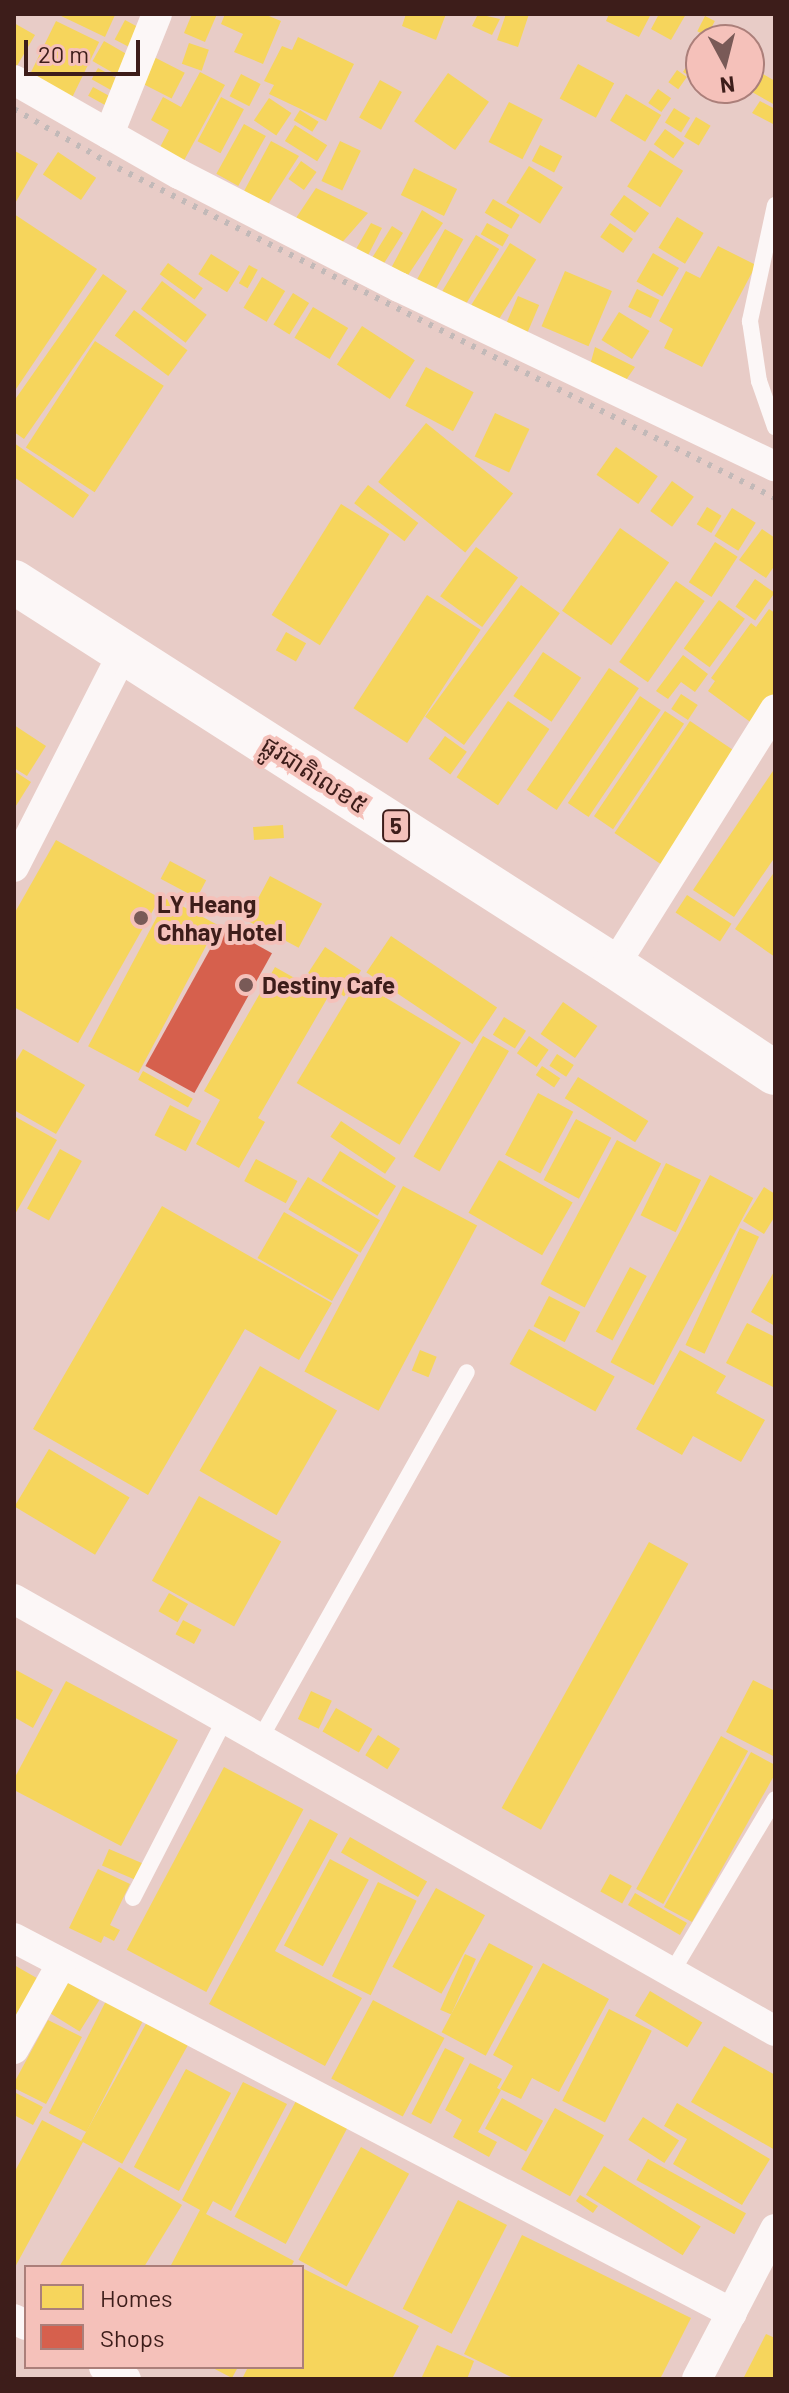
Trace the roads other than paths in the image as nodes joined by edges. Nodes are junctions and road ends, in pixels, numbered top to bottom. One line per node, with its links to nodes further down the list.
1 (157, 14): 3 (street)
2 (14, 80): 3 (street)
3 (109, 134): 6 (street)
4 (775, 205): 5 (lane)
5 (775, 427)
6 (775, 466)
7 (14, 582): 8 (highway, ផ្លូវជាតិលេខ៥ / 5)
8 (124, 651): 10 (street); 11 (highway, ផ្លូវជាតិលេខ៥ / 5)
9 (775, 709): 11 (street)
10 (14, 867)
11 (614, 966): 12 (highway, ផ្លូវជាតិលេខ៥ / 5)
12 (775, 1073)
13 (467, 1372): 16 (lane)
14 (14, 1599): 15 (street)
15 (225, 1719): 16 (street); 18 (lane)
16 (260, 1739): 21 (street)
17 (775, 1799): 21 (lane)
18 (133, 1898)
19 (14, 1938): 20 (street)
20 (62, 1963): 23 (street); 25 (street)
21 (672, 1972): 22 (street)
22 (775, 2031)
23 (14, 2049)
24 (775, 2229): 25 (street)
25 (732, 2313): 28 (street)
26 (108, 2369): 27 (street)
27 (126, 2379)
28 (697, 2379)

